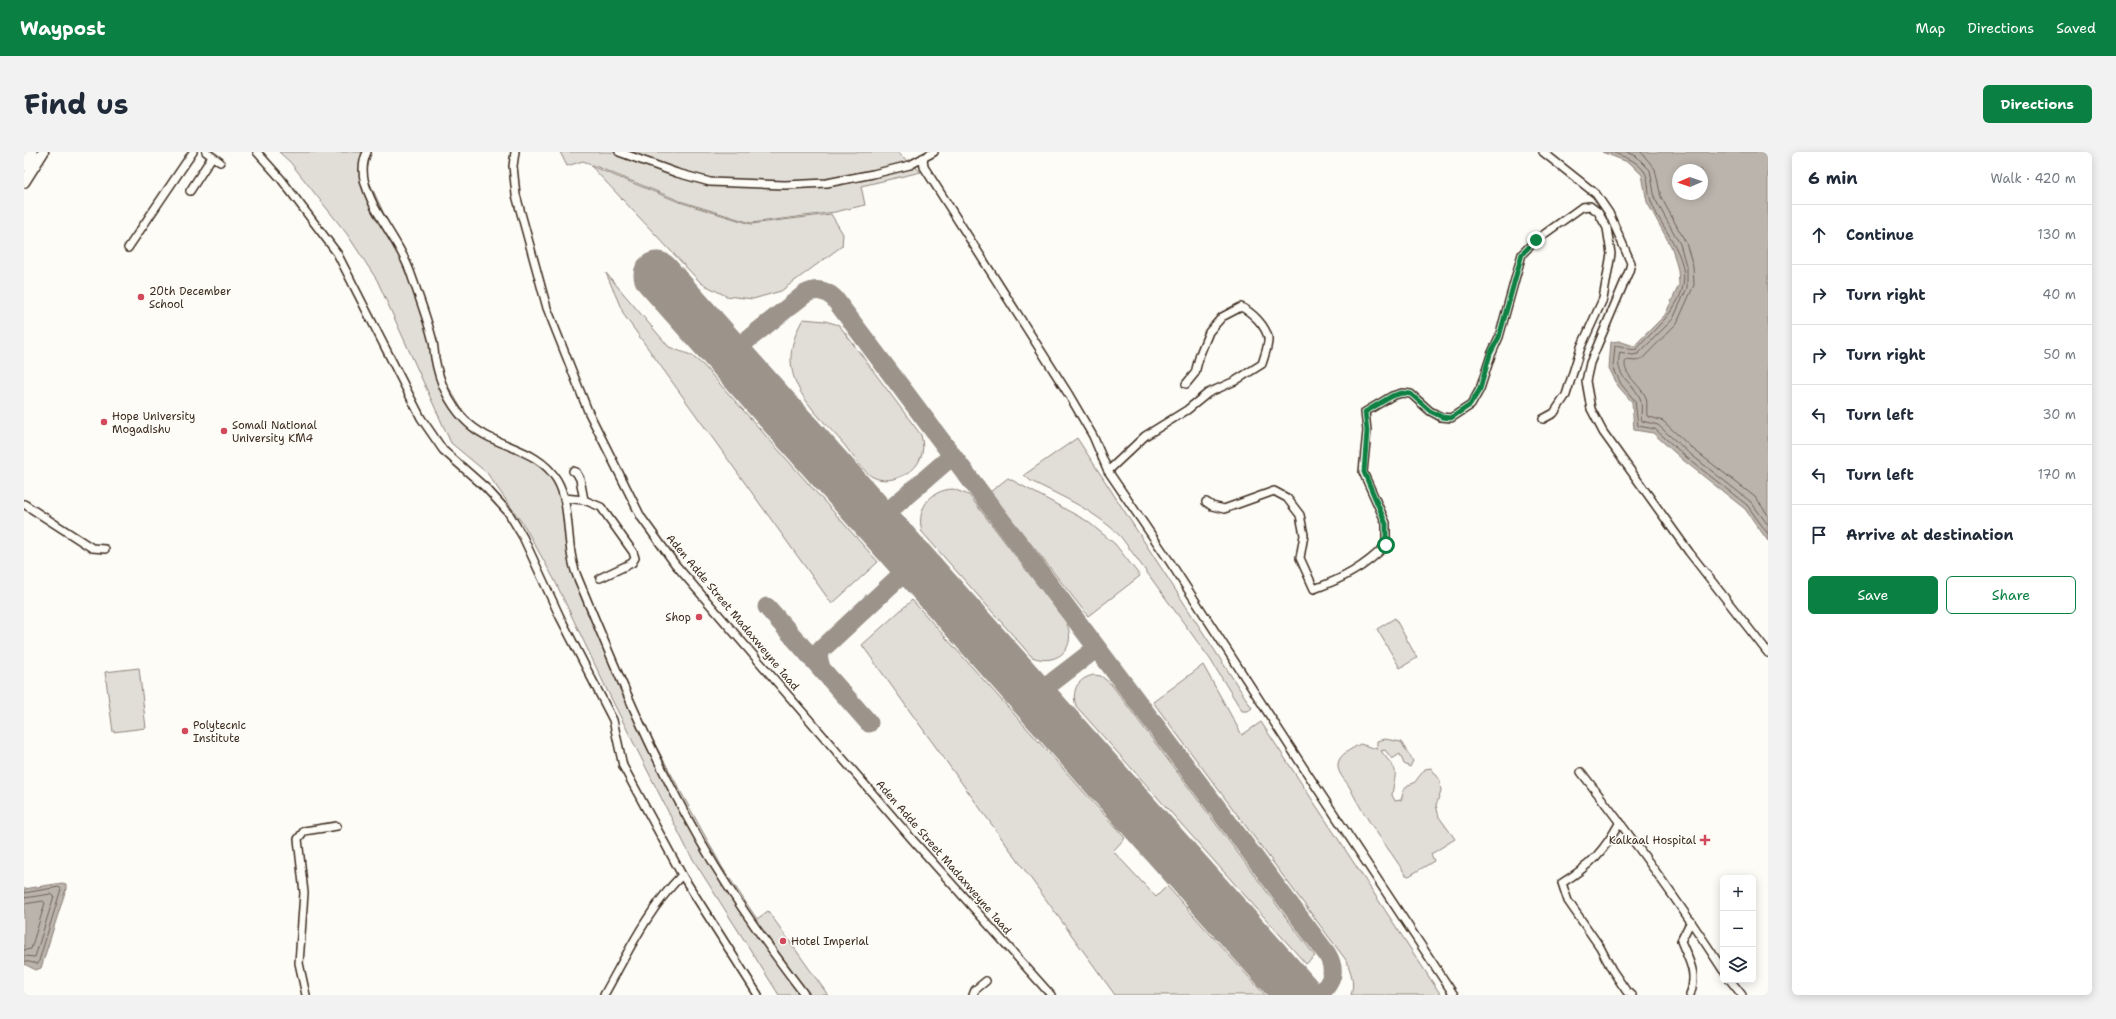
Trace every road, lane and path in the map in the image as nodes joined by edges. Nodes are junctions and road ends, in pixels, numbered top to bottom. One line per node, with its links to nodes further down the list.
1 (32, 152): 14 (main road)
2 (43, 152): 15 (main road)
3 (193, 152): 17 (street)
4 (206, 152): 11 (street)
5 (257, 152): 32 (street)
6 (368, 152): 22 (street)
7 (515, 152): 42 (street, Aden Adde Street Madaxweyne 1aad)
8 (619, 152): 12 (street)
9 (934, 152): 12 (street)
10 (1543, 152): 28 (street)
11 (212, 157): 13 (street); 16 (street)
12 (923, 158): 20 (street)
13 (220, 162)
14 (24, 165)
15 (24, 182)
16 (190, 191)
17 (128, 248)
18 (1186, 384): 20 (street)
19 (1543, 419): 24 (street)
20 (1108, 470): 43 (street)
21 (573, 471): 23 (street)
22 (564, 498): 23 (street); 40 (street)
23 (584, 500): 27 (street)
24 (1206, 502)
25 (24, 504): 26 (street)
26 (105, 548)
27 (600, 578)
28 (1768, 653)
29 (1581, 772): 30 (street)
30 (1620, 822): 33 (street); 44 (street)
31 (337, 826): 37 (street)
32 (682, 875): 38 (street); 39 (street)
33 (1691, 921): 34 (street); 45 (street)
34 (1720, 965)
35 (986, 981): 41 (street)
36 (1732, 983): 46 (street)
37 (306, 995)
38 (604, 995)
39 (758, 995)
40 (805, 995)
41 (973, 995)
42 (1051, 995)
43 (1454, 995)
44 (1632, 995)
45 (1690, 995)
46 (1742, 995)

